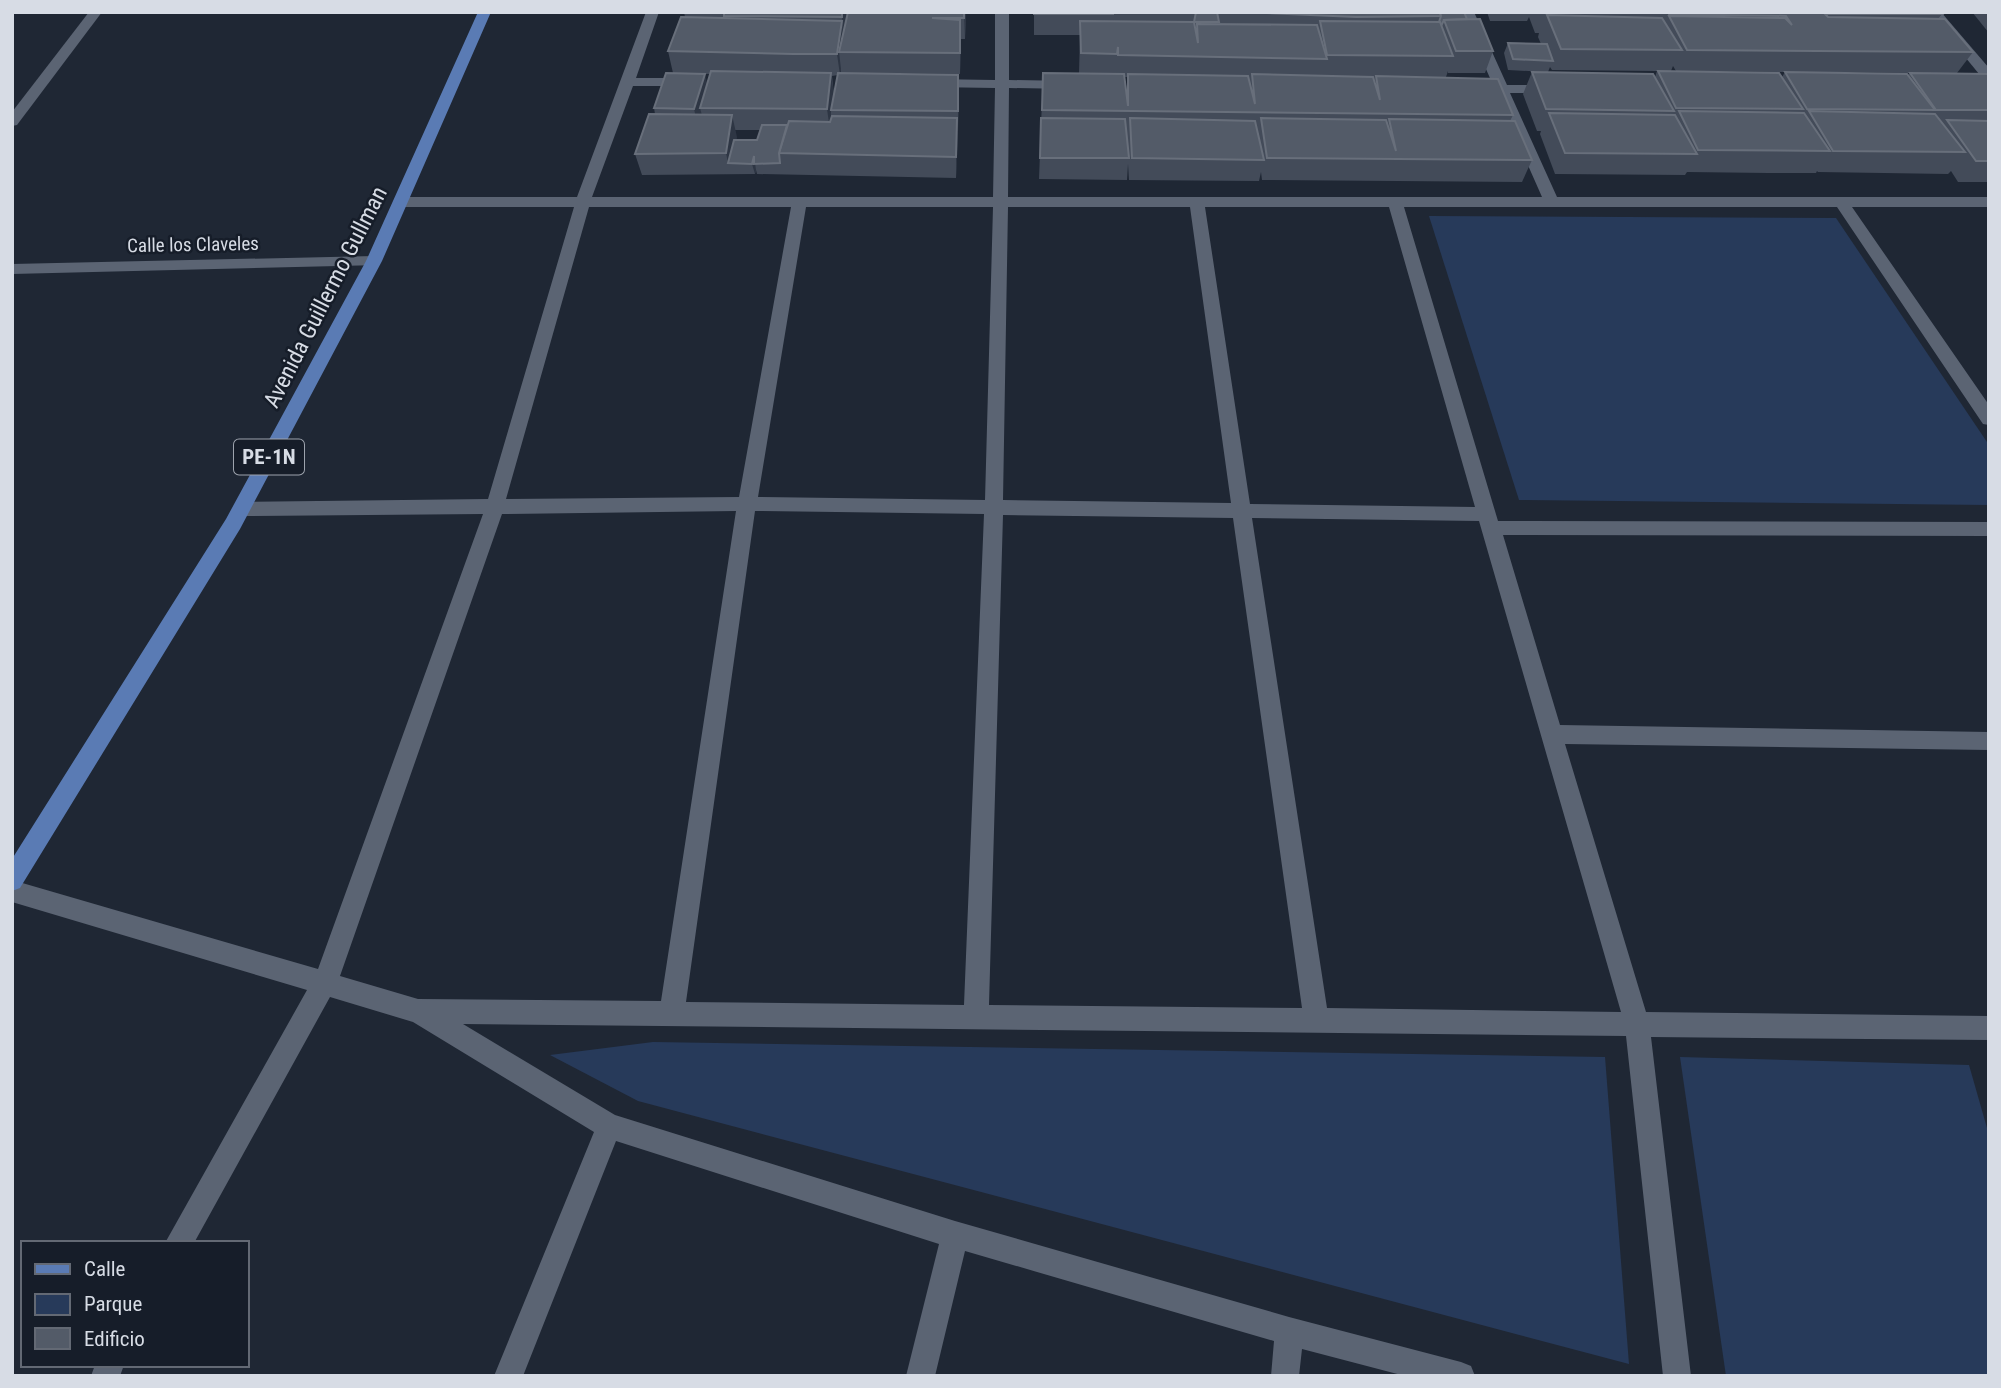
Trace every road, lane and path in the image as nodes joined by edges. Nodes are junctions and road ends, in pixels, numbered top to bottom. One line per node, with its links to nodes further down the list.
1 (96, 12): 16 (street)
2 (485, 12): 17 (main road, Avenida Guillermo Gullman / PE-1N)
3 (653, 12): 8 (street)
4 (1002, 12): 11 (street)
5 (1467, 12): 15 (street)
6 (1934, 12): 7 (street)
7 (1989, 77)
8 (628, 82): 9 (street); 18 (street)
9 (711, 82)
10 (919, 83): 11 (street)
11 (1002, 83): 12 (street); 20 (street)
12 (1085, 85)
13 (1570, 88): 15 (street)
14 (1459, 89): 15 (street)
15 (1501, 89): 23 (street)
16 (12, 122)
17 (403, 201): 18 (street); 26 (main road, Avenida Guillermo Gullman / PE-1N)
18 (583, 202): 19 (street); 30 (street)
19 (799, 202): 20 (street); 29 (street)
20 (1002, 202): 21 (street); 32 (street)
21 (1197, 202): 22 (street); 33 (street)
22 (1395, 202): 23 (street); 34 (street)
23 (1552, 202): 24 (street)
24 (1841, 202): 25 (street); 28 (street)
25 (1989, 202)
26 (374, 261): 27 (street, Calle los Claveles); 31 (main road, Avenida Guillermo Gullman / PE-1N)
27 (12, 269)
28 (1989, 419)
29 (747, 504): 30 (street); 32 (street); 42 (street)
30 (495, 506): 31 (street); 40 (street)
31 (241, 509): 38 (main road, Avenida Guillermo Gullman / PE-1N)
32 (995, 509): 33 (street); 43 (street)
33 (1243, 512): 34 (street); 44 (street)
34 (1489, 521): 35 (street); 36 (street)
35 (1989, 529)
36 (1552, 734): 37 (street); 45 (street)
37 (1989, 741)
38 (12, 880)
39 (12, 891): 40 (street)
40 (325, 983): 41 (street); 49 (street)
41 (418, 1011): 42 (street); 47 (street)
42 (672, 1013): 43 (street)
43 (976, 1017): 44 (street)
44 (1316, 1020): 45 (street)
45 (1637, 1024): 46 (street); 55 (street)
46 (1989, 1027)
47 (610, 1126): 48 (street); 51 (street)
48 (955, 1235): 50 (street); 52 (street)
49 (180, 1241)
50 (1289, 1331): 53 (street); 54 (street)
51 (508, 1376)
52 (919, 1376)
53 (1285, 1376)
54 (1461, 1376)
55 (1677, 1376)

